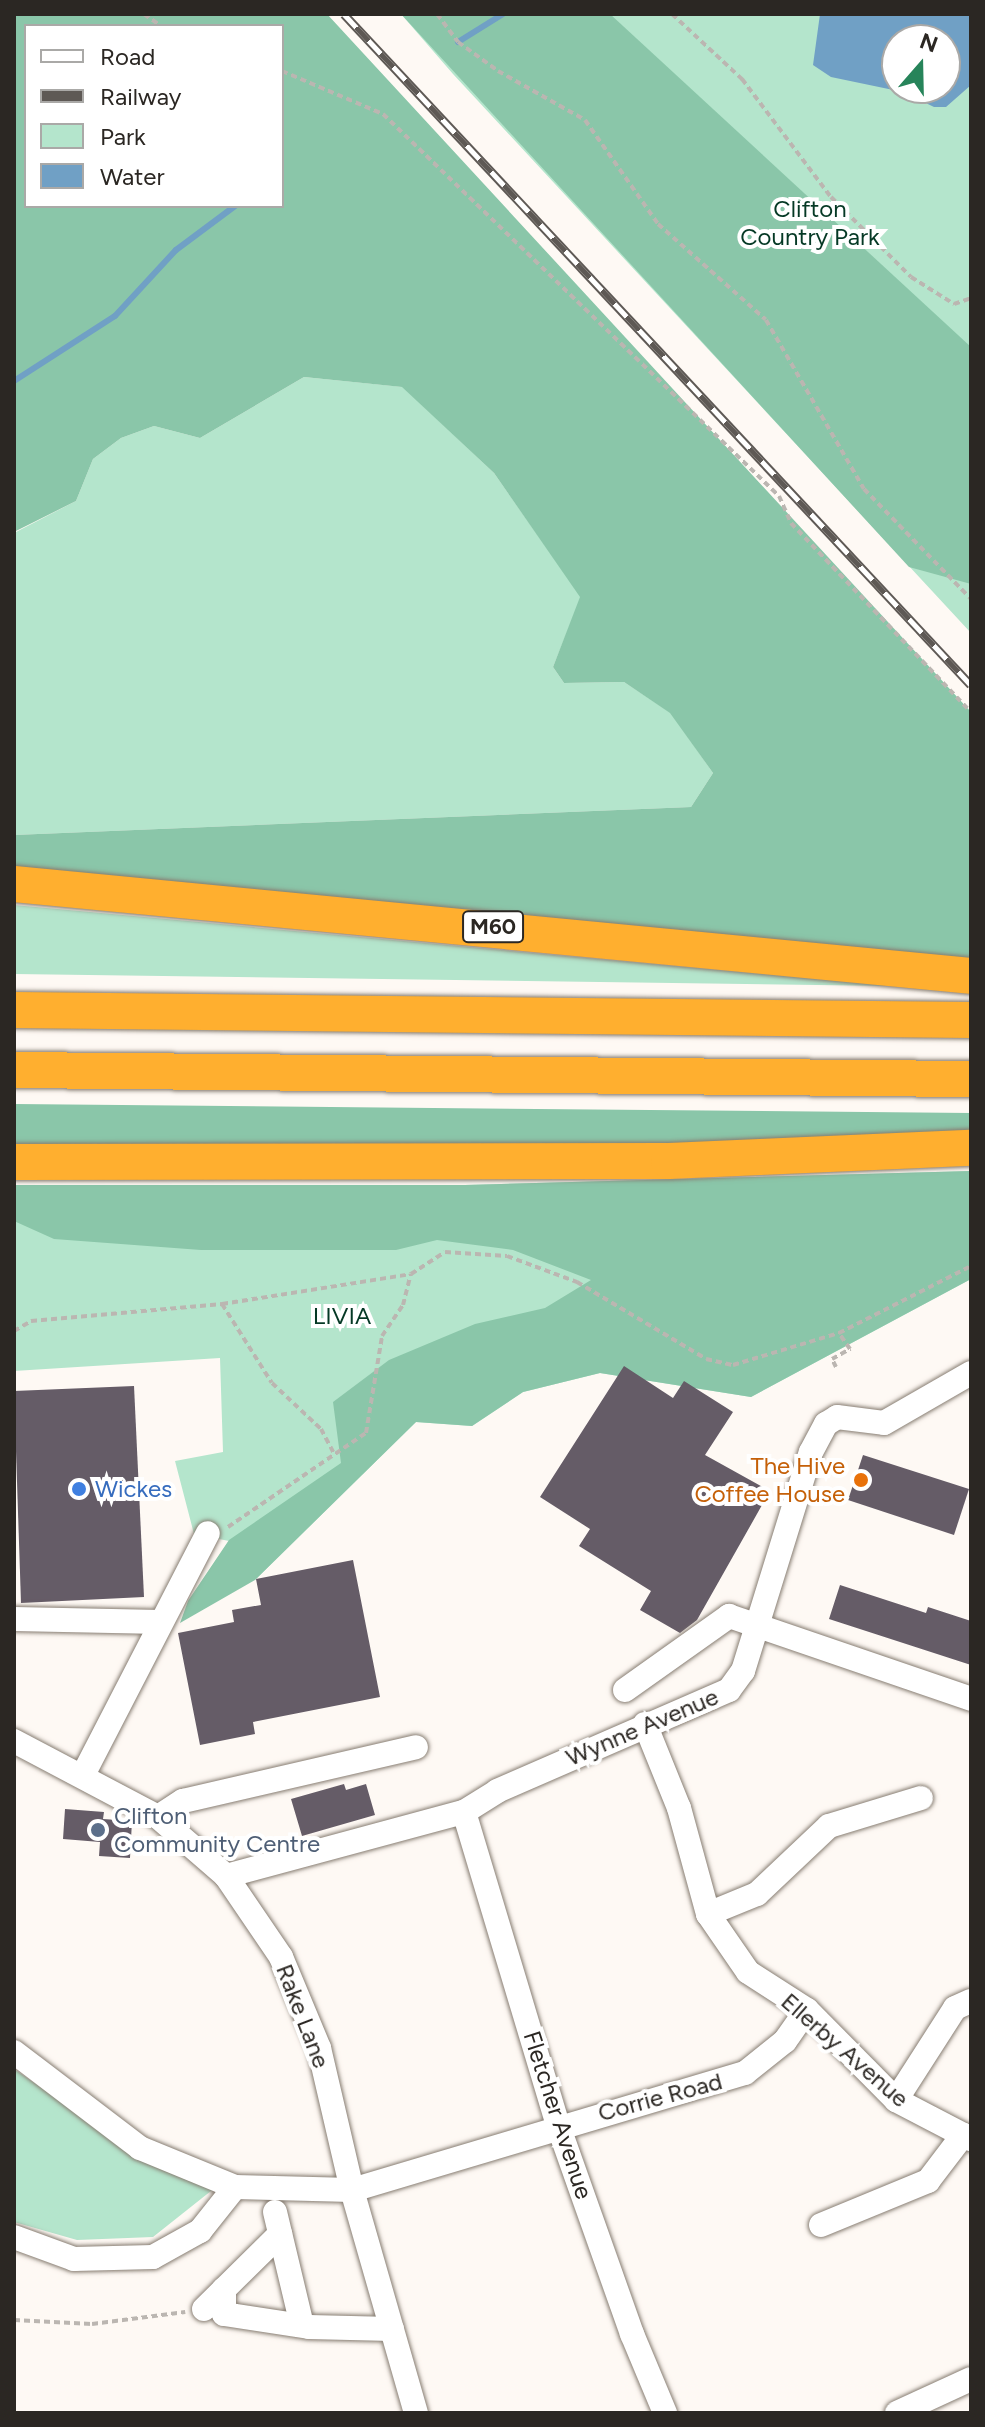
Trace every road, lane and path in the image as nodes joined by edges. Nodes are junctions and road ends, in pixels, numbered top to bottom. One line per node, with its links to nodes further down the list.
1 (437, 14): 5 (path)
2 (672, 14): 4 (path)
3 (284, 72): 6 (path)
4 (971, 298)
5 (971, 599)
6 (971, 712)
7 (14, 884): 8 (highway, M60)
8 (971, 976)
9 (14, 1010): 10 (highway)
10 (971, 1020)
11 (14, 1070): 12 (highway)
12 (971, 1079)
13 (971, 1148): 14 (highway)
14 (14, 1162)
15 (971, 1266): 19 (path)
16 (411, 1274): 17 (path); 19 (path); 22 (path)
17 (222, 1304): 18 (path); 22 (path)
18 (14, 1331)
19 (839, 1333): 20 (path)
20 (836, 1367)
21 (971, 1373): 26 (street, Wynne Avenue)
22 (334, 1453): 23 (path)
23 (206, 1536): 25 (street)
24 (14, 1619): 25 (street)
25 (161, 1622): 32 (street)
26 (757, 1623): 27 (street); 28 (street); 29 (street, Wynne Avenue)
27 (625, 1690)
28 (971, 1699)
29 (645, 1724): 34 (street, Wynne Avenue); 37 (street, Ellerby Avenue)
30 (14, 1741): 32 (street, Rake Lane)
31 (416, 1747): 35 (street)
32 (83, 1775): 35 (street, Rake Lane)
33 (921, 1798): 37 (street)
34 (464, 1812): 36 (street, Wynne Avenue); 42 (street, Fletcher Avenue)
35 (158, 1817): 36 (street, Rake Lane)
36 (226, 1876): 45 (street, Rake Lane)
37 (708, 1914): 39 (street, Ellerby Avenue)
38 (971, 2001): 41 (street)
39 (807, 2010): 41 (street, Ellerby Avenue); 42 (street, Corrie Road)
40 (14, 2052): 44 (street)
41 (896, 2100): 43 (street, Ellerby Avenue)
42 (558, 2125): 45 (street, Corrie Road); 54 (street, Fletcher Avenue)
43 (967, 2137): 46 (street)
44 (235, 2187): 45 (street, Corrie Road); 47 (street)
45 (352, 2190): 51 (street, Rake Lane)
46 (821, 2225)
47 (14, 2237)
48 (214, 2312): 49 (path); 50 (street); 50 (street)
49 (14, 2320)
50 (302, 2325): 51 (street)
51 (392, 2329): 53 (street, Rake Lane)
52 (971, 2379): 55 (street)
53 (416, 2413)
54 (665, 2413)
55 (897, 2413)

